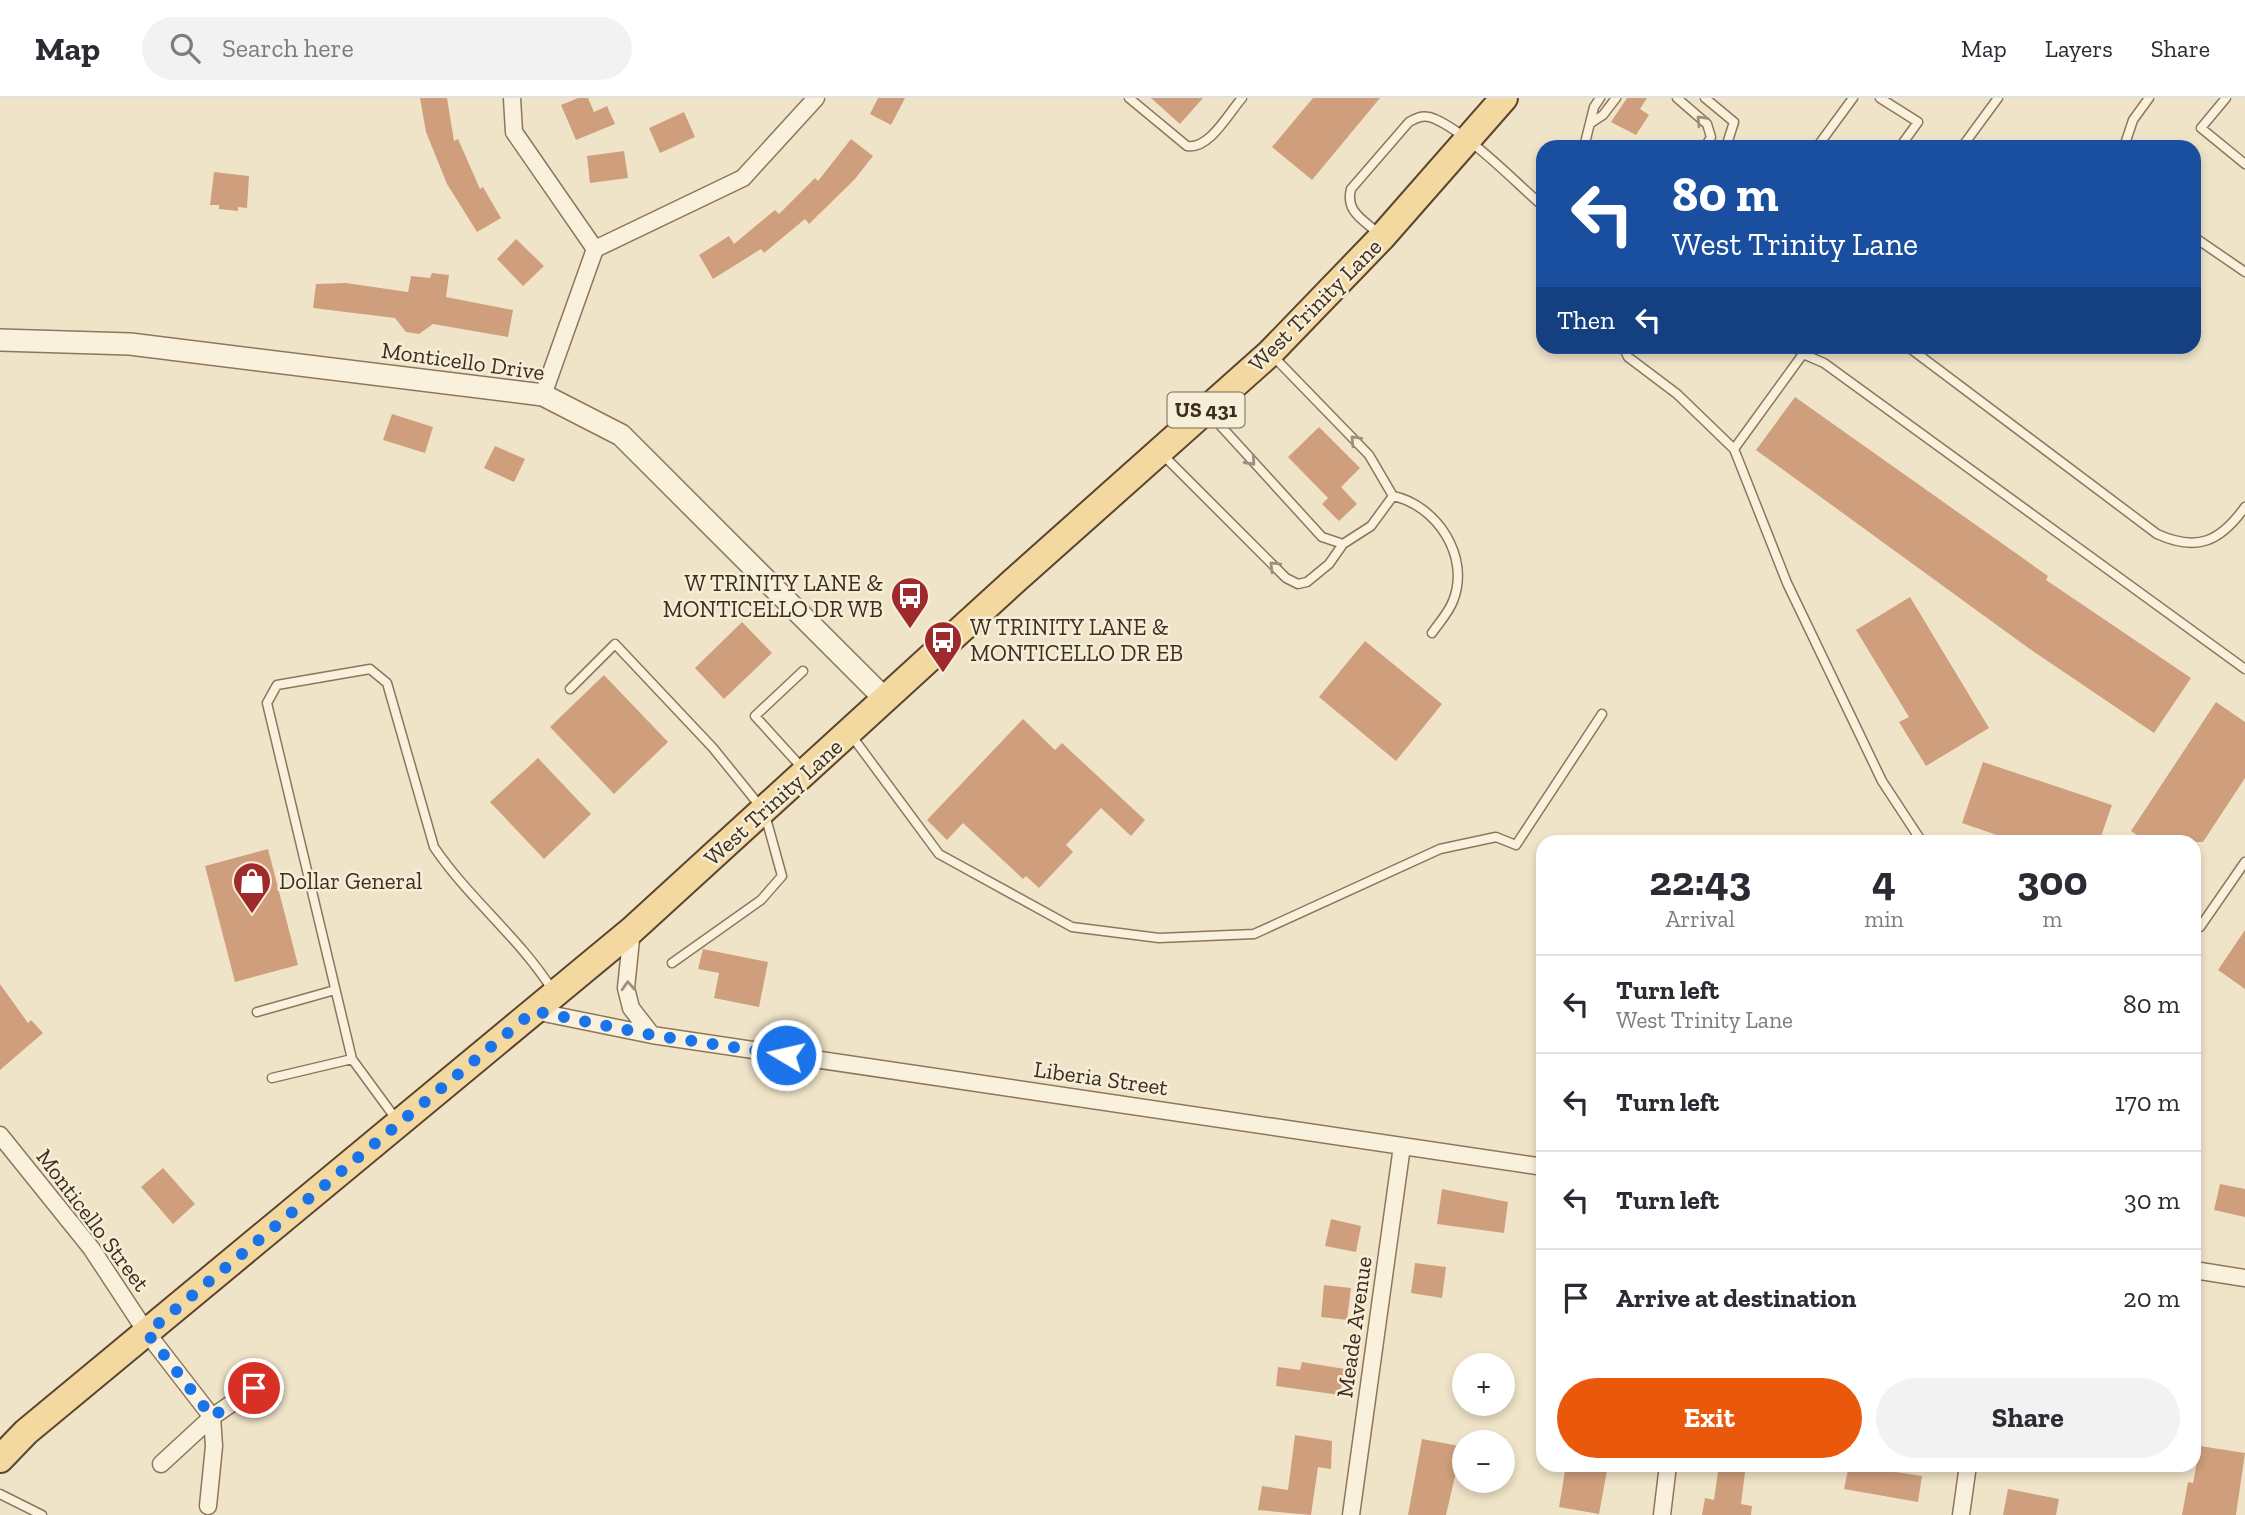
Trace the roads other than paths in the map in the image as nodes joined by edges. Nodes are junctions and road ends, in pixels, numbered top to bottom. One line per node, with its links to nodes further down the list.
1 (512, 98): 28 (street)
2 (816, 98): 28 (street)
3 (1129, 98): 4 (lane)
4 (1242, 98)
5 (1601, 98): 15 (lane)
6 (1616, 98): 15 (lane)
7 (1677, 98): 17 (lane, one-way to 7)
8 (1705, 98): 18 (lane)
9 (1853, 98): 19 (lane)
10 (1880, 98): 20 (lane)
11 (1998, 98): 21 (lane)
12 (2149, 98): 22 (lane)
13 (2226, 98): 24 (lane)
14 (1499, 100): 23 (main road, West Trinity Lane / US 431)
15 (1591, 123): 16 (lane)
16 (1586, 140)
17 (1709, 140)
18 (1728, 140)
19 (1822, 140)
20 (1905, 140)
21 (1967, 140)
22 (2126, 140)
23 (1468, 142): 25 (lane); 26 (main road, West Trinity Lane / US 431); 26 (lane)
24 (2245, 164)
25 (1536, 200)
26 (1382, 237): 31 (main road, West Trinity Lane / US 431)
27 (2201, 242): 29 (lane)
28 (595, 249): 35 (street)
29 (2245, 272)
30 (0, 340): 35 (street, Monticello Drive)
31 (1270, 353): 36 (main road, West Trinity Lane / US 431); 39 (lane, one-way to 31)
32 (1626, 354): 37 (lane)
33 (1803, 354): 37 (lane); 43 (lane)
34 (1918, 354): 40 (lane)
35 (543, 395): 46 (street, Monticello Drive)
36 (1206, 410): 38 (main road, West Trinity Lane / US 431); 41 (lane, one-way to 41)
37 (1734, 449): 51 (lane)
38 (1160, 452): 41 (lane, one-way to 38); 46 (main road, West Trinity Lane / US 431)
39 (1393, 496): 41 (lane); 42 (lane)
40 (2245, 507)
41 (1343, 544)
42 (1432, 633)
43 (2245, 669)
44 (803, 671): 49 (lane)
45 (570, 689): 50 (lane)
46 (886, 699): 48 (main road, West Trinity Lane / US 431)
47 (1602, 714): 48 (lane)
48 (849, 733): 49 (main road, West Trinity Lane / US 431)
49 (806, 772): 50 (main road, West Trinity Lane / US 431)
50 (764, 811): 54 (main road, West Trinity Lane / US 431); 55 (lane)
51 (1917, 835)
52 (2245, 862): 53 (lane)
53 (2201, 926)
54 (632, 930): 57 (main road, West Trinity Lane / US 431); 60 (street, one-way to 54)
55 (672, 963)
56 (335, 990): 57 (lane); 59 (lane); 61 (lane)
57 (555, 994): 58 (main road, West Trinity Lane / US 431)
58 (534, 1011): 60 (street, Liberia Street); 63 (main road, West Trinity Lane / US 431)
59 (257, 1012)
60 (652, 1035): 65 (street, Liberia Street)
61 (352, 1059): 62 (lane); 63 (lane)
62 (272, 1078)
63 (400, 1124): 69 (main road, West Trinity Lane / US 431)
64 (0, 1135): 69 (street, Monticello Street)
65 (1402, 1146): 66 (street, Liberia Street); 79 (street, Meade Avenue)
66 (1536, 1166)
67 (2201, 1270): 68 (street)
68 (2245, 1278)
69 (147, 1333): 71 (street, Monticello Street); 72 (main road, West Trinity Lane / US 431)
70 (274, 1390): 71 (street)
71 (212, 1417): 73 (street); 77 (street)
72 (0, 1459)
73 (161, 1464)
74 (1667, 1472): 80 (street)
75 (1967, 1472): 81 (street)
76 (0, 1494): 78 (lane)
77 (208, 1506)
78 (42, 1515)
79 (1351, 1515)
80 (1662, 1515)
81 (1961, 1515)

